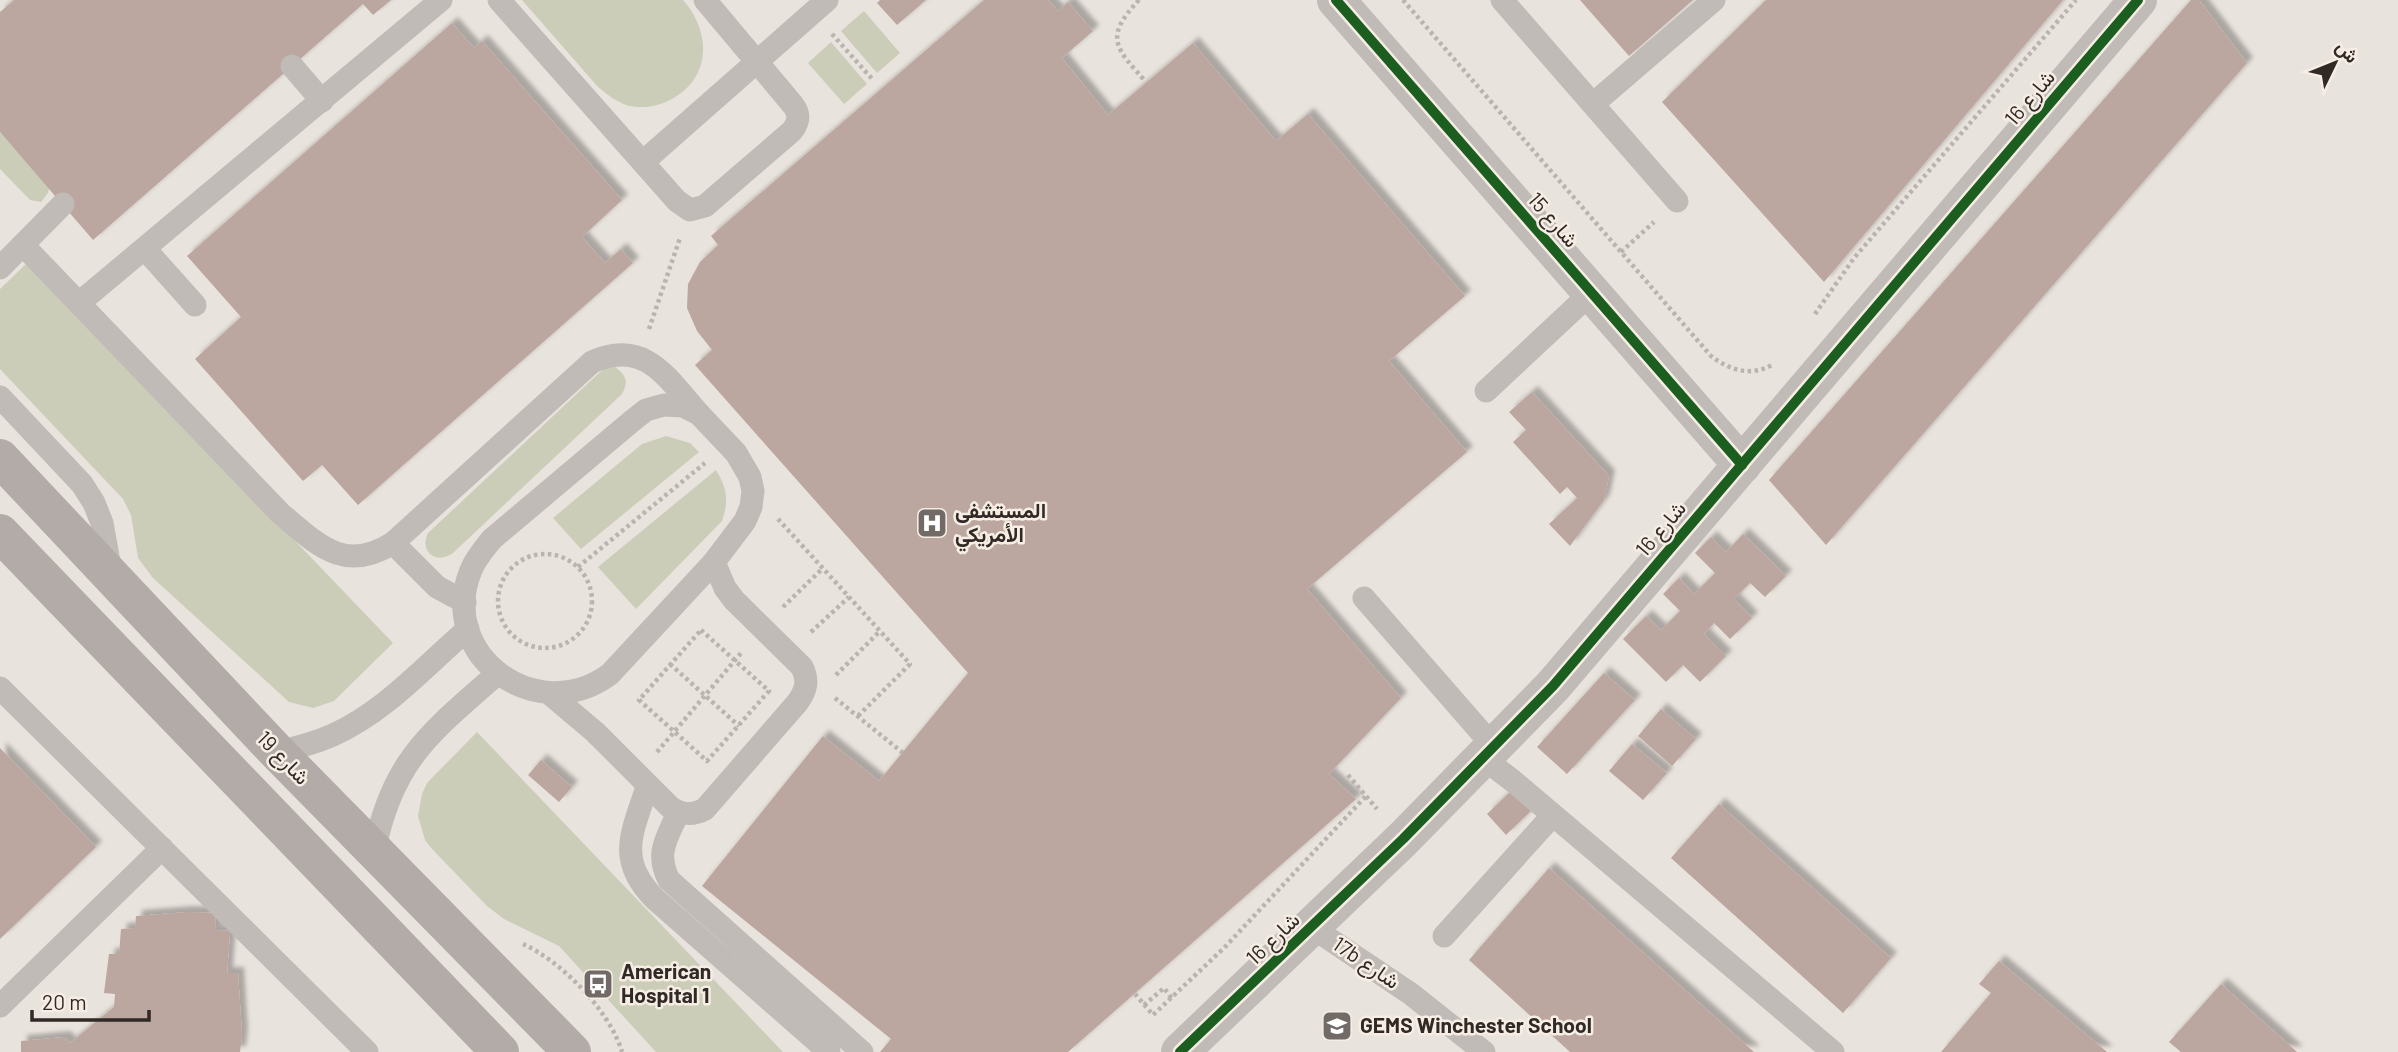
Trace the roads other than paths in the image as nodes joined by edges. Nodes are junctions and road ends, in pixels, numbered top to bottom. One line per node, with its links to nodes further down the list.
1 (441, 0): 11 (lane)
2 (499, 0): 13 (lane)
3 (705, 0): 9 (lane)
4 (1336, 0): 19 (street, شارع 15)
5 (1502, 0): 12 (lane)
6 (1714, 0): 12 (lane)
7 (2138, 0): 26 (street, شارع 16)
8 (820, 6): 9 (lane)
9 (757, 62): 13 (lane); 13 (lane)
10 (292, 66): 11 (lane)
11 (322, 100): 17 (lane)
12 (1593, 104): 14 (lane)
13 (643, 162)
14 (1677, 201)
15 (63, 204): 16 (lane)
16 (23, 245): 18 (lane); 20 (lane)
17 (145, 248): 20 (lane); 21 (lane)
18 (0, 268)
19 (1591, 293): 22 (lane); 26 (street, شارع 15)
20 (79, 303): 28 (lane)
21 (195, 305)
22 (1486, 391)
23 (0, 397): 30 (lane)
24 (699, 414): 28 (lane); 29 (lane); 32 (lane)
25 (0, 458): 30 (main road, شارع 19)
26 (1742, 465): 38 (street, شارع 16)
27 (0, 533): 48 (main road)
28 (393, 543): 32 (lane)
29 (714, 562): 36 (lane); 40 (lane)
30 (112, 576): 37 (main road, شارع 19)
31 (1364, 598): 38 (lane)
32 (465, 602): 33 (lane)
33 (468, 629): 34 (lane); 37 (lane)
34 (497, 674): 36 (lane); 43 (lane)
35 (0, 688): 42 (lane)
36 (551, 694): 39 (lane)
37 (277, 752): 43 (main road, شارع 19)
38 (1489, 753): 41 (lane); 44 (street, شارع 16)
39 (642, 781): 40 (lane); 50 (lane)
40 (678, 813): 51 (lane)
41 (1553, 815): 45 (lane); 54 (lane)
42 (162, 848): 46 (lane); 47 (lane)
43 (374, 852): 49 (main road, شارع 19)
44 (1313, 928): 52 (street, شارع 16); 53 (lane, 17b شارع)
45 (1444, 936)
46 (0, 1006)
47 (367, 1052)
48 (500, 1052)
49 (572, 1052)
50 (829, 1052)
51 (862, 1052)
52 (1180, 1052)
53 (1484, 1052)
54 (1833, 1052)

